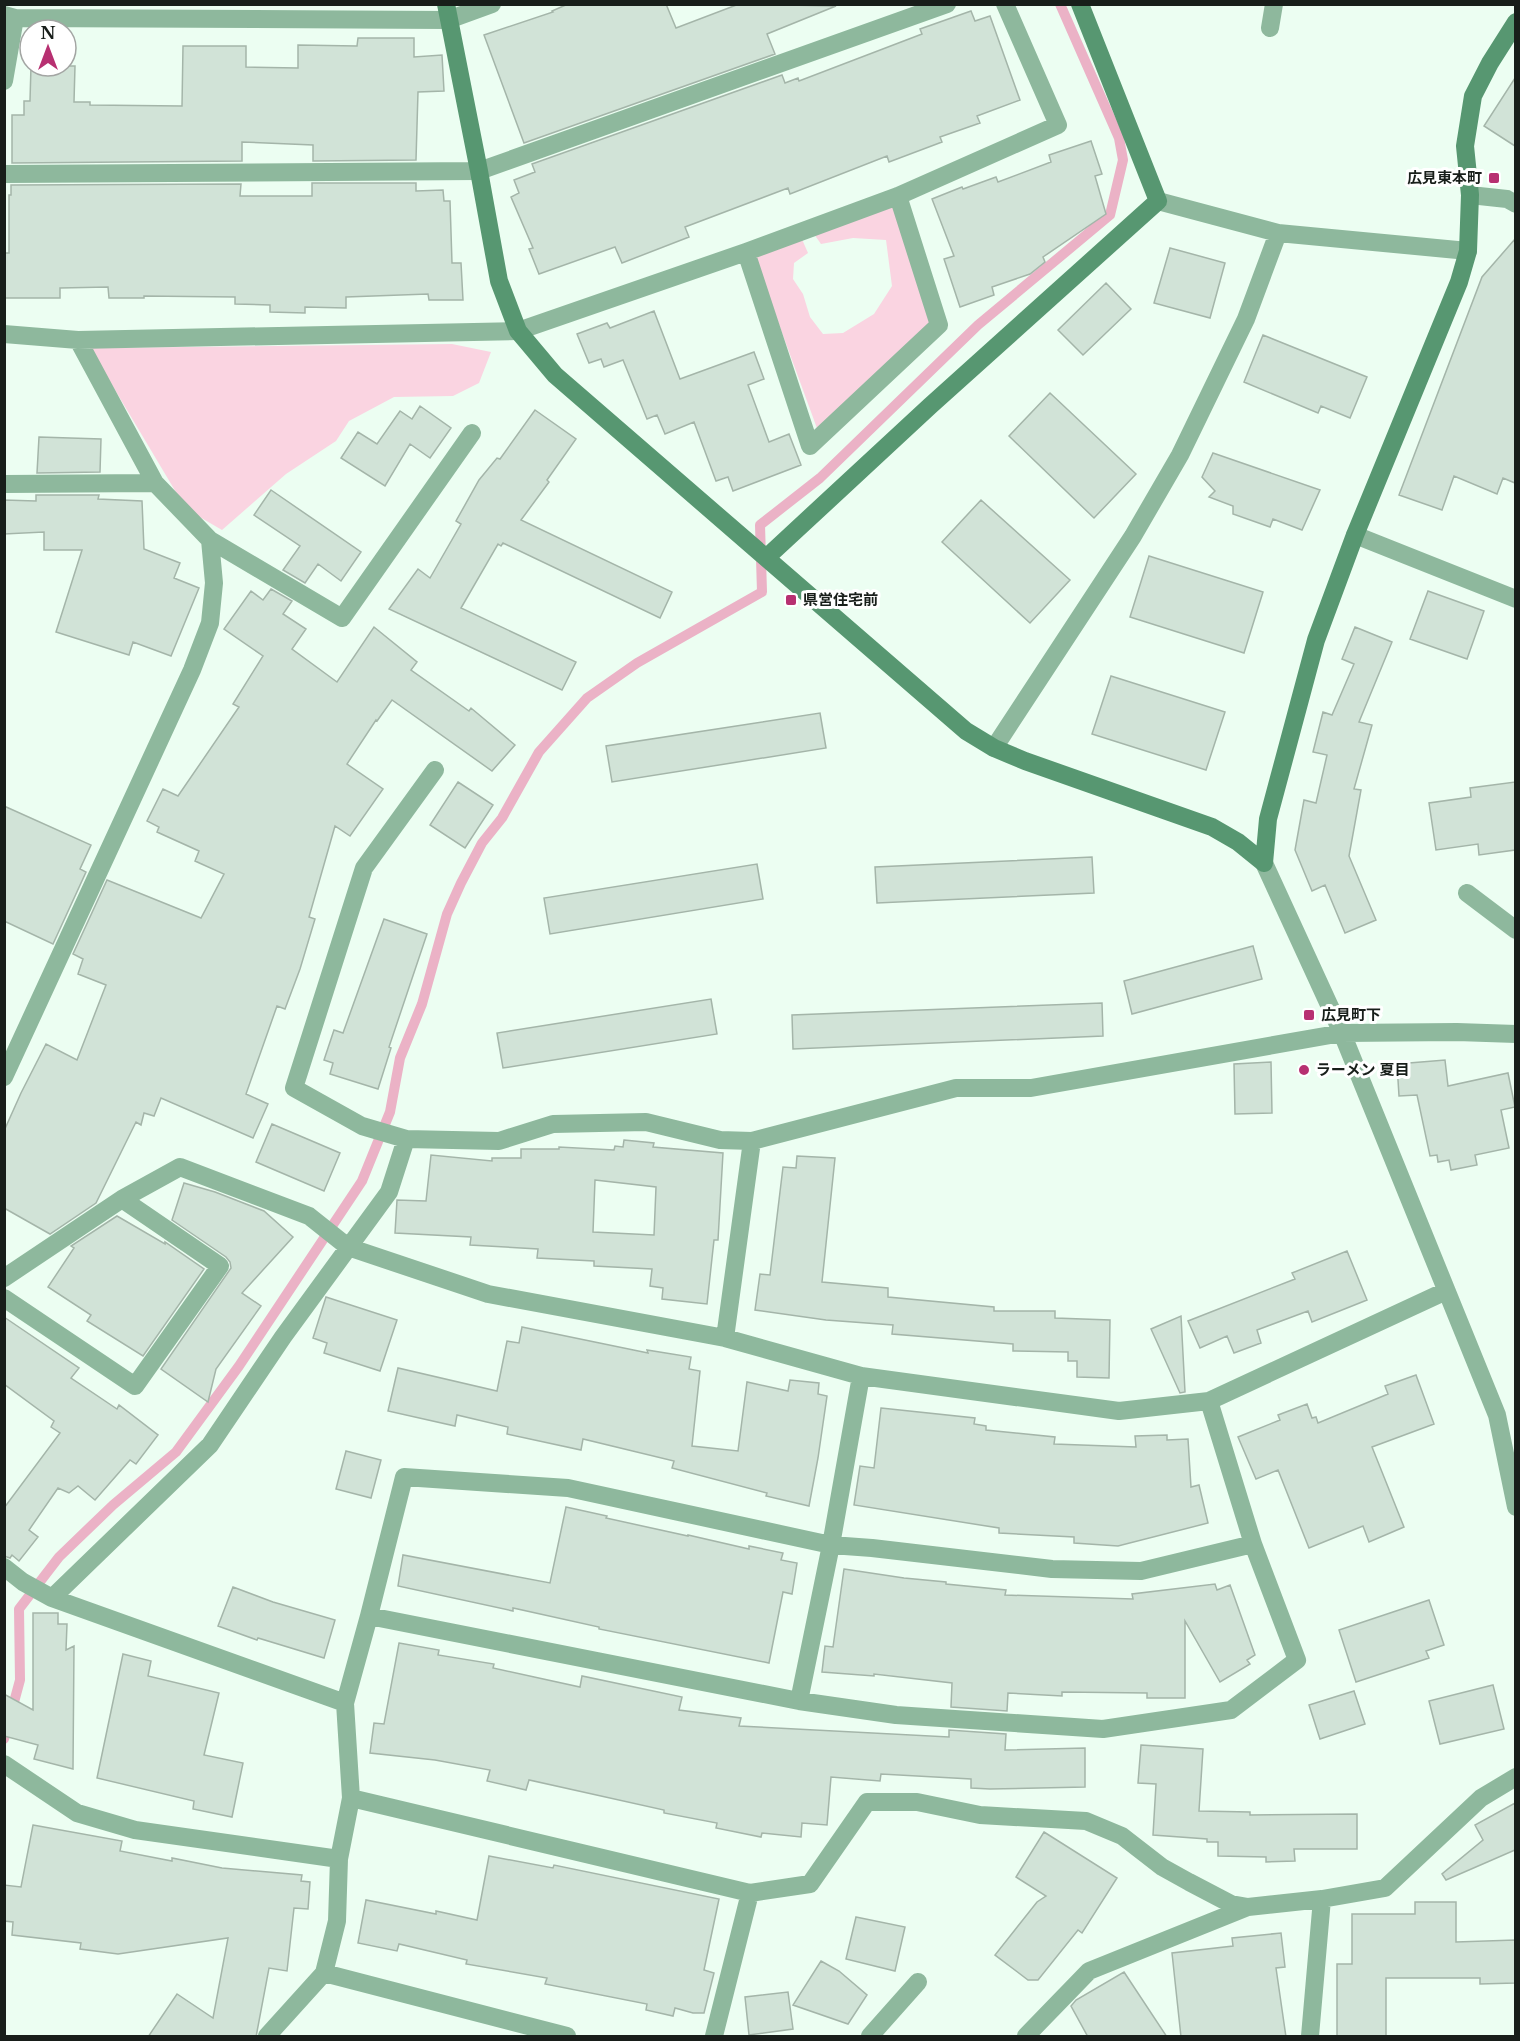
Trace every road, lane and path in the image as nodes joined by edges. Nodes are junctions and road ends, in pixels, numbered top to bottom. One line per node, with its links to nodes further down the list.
1 (492, 4): 6 (street)
2 (947, 4): 11 (street)
3 (1005, 4): 14 (street)
4 (1080, 4): 15 (street)
5 (1274, 4): 9 (street)
6 (447, 12): 7 (street); 11 (street)
7 (10, 16): 10 (street)
8 (1515, 22): 13 (street)
9 (1270, 28)
10 (4, 81)
11 (479, 171): 12 (street); 20 (street)
12 (4, 174)
13 (1470, 195): 16 (street); 18 (street)
14 (898, 196): 19 (street); 19 (street)
15 (1158, 201): 17 (street); 28 (street)
16 (1515, 204)
17 (1278, 233): 18 (street); 30 (street)
18 (1468, 251): 26 (street)
19 (746, 252): 20 (street)
20 (518, 332): 22 (street); 28 (street)
21 (4, 334): 22 (street)
22 (78, 340): 24 (street)
23 (472, 433): 27 (street)
24 (155, 483): 25 (street); 27 (street)
25 (4, 484)
26 (1355, 535): 29 (street); 32 (street)
27 (210, 540): 37 (street)
28 (766, 558): 30 (street)
29 (1515, 599)
30 (994, 748): 32 (street)
31 (435, 770): 38 (street)
32 (1264, 863): 35 (street)
33 (1467, 893): 34 (street)
34 (1515, 930)
35 (1342, 1033): 36 (street); 39 (street); 43 (street)
36 (1515, 1034)
37 (4, 1077)
38 (406, 1139): 39 (street); 41 (street)
39 (752, 1141): 45 (street)
40 (122, 1199): 41 (street); 42 (street); 44 (street)
41 (348, 1247): 45 (street); 52 (street)
42 (4, 1278)
43 (1446, 1291): 47 (street); 48 (street)
44 (4, 1298)
45 (725, 1338): 46 (street)
46 (861, 1376): 47 (street); 50 (street)
47 (1209, 1401): 49 (street)
48 (1515, 1506)
49 (1252, 1544): 50 (street); 54 (street)
50 (831, 1545): 53 (street); 54 (street)
51 (4, 1567): 52 (street)
52 (48, 1596): 55 (street)
53 (369, 1616): 54 (street); 55 (street)
54 (799, 1701)
55 (345, 1703): 58 (street)
56 (5, 1764): 59 (street)
57 (1515, 1777): 61 (street)
58 (351, 1798): 59 (street); 60 (street)
59 (339, 1859): 63 (street)
60 (750, 1893): 62 (street); 67 (street)
61 (1322, 1899): 62 (street); 70 (street)
62 (1248, 1907): 69 (street)
63 (324, 1973): 65 (street); 66 (street)
64 (918, 1982): 68 (street)
65 (267, 2037)
66 (567, 2037)
67 (714, 2037)
68 (870, 2037)
69 (1026, 2037)
70 (1310, 2037)

